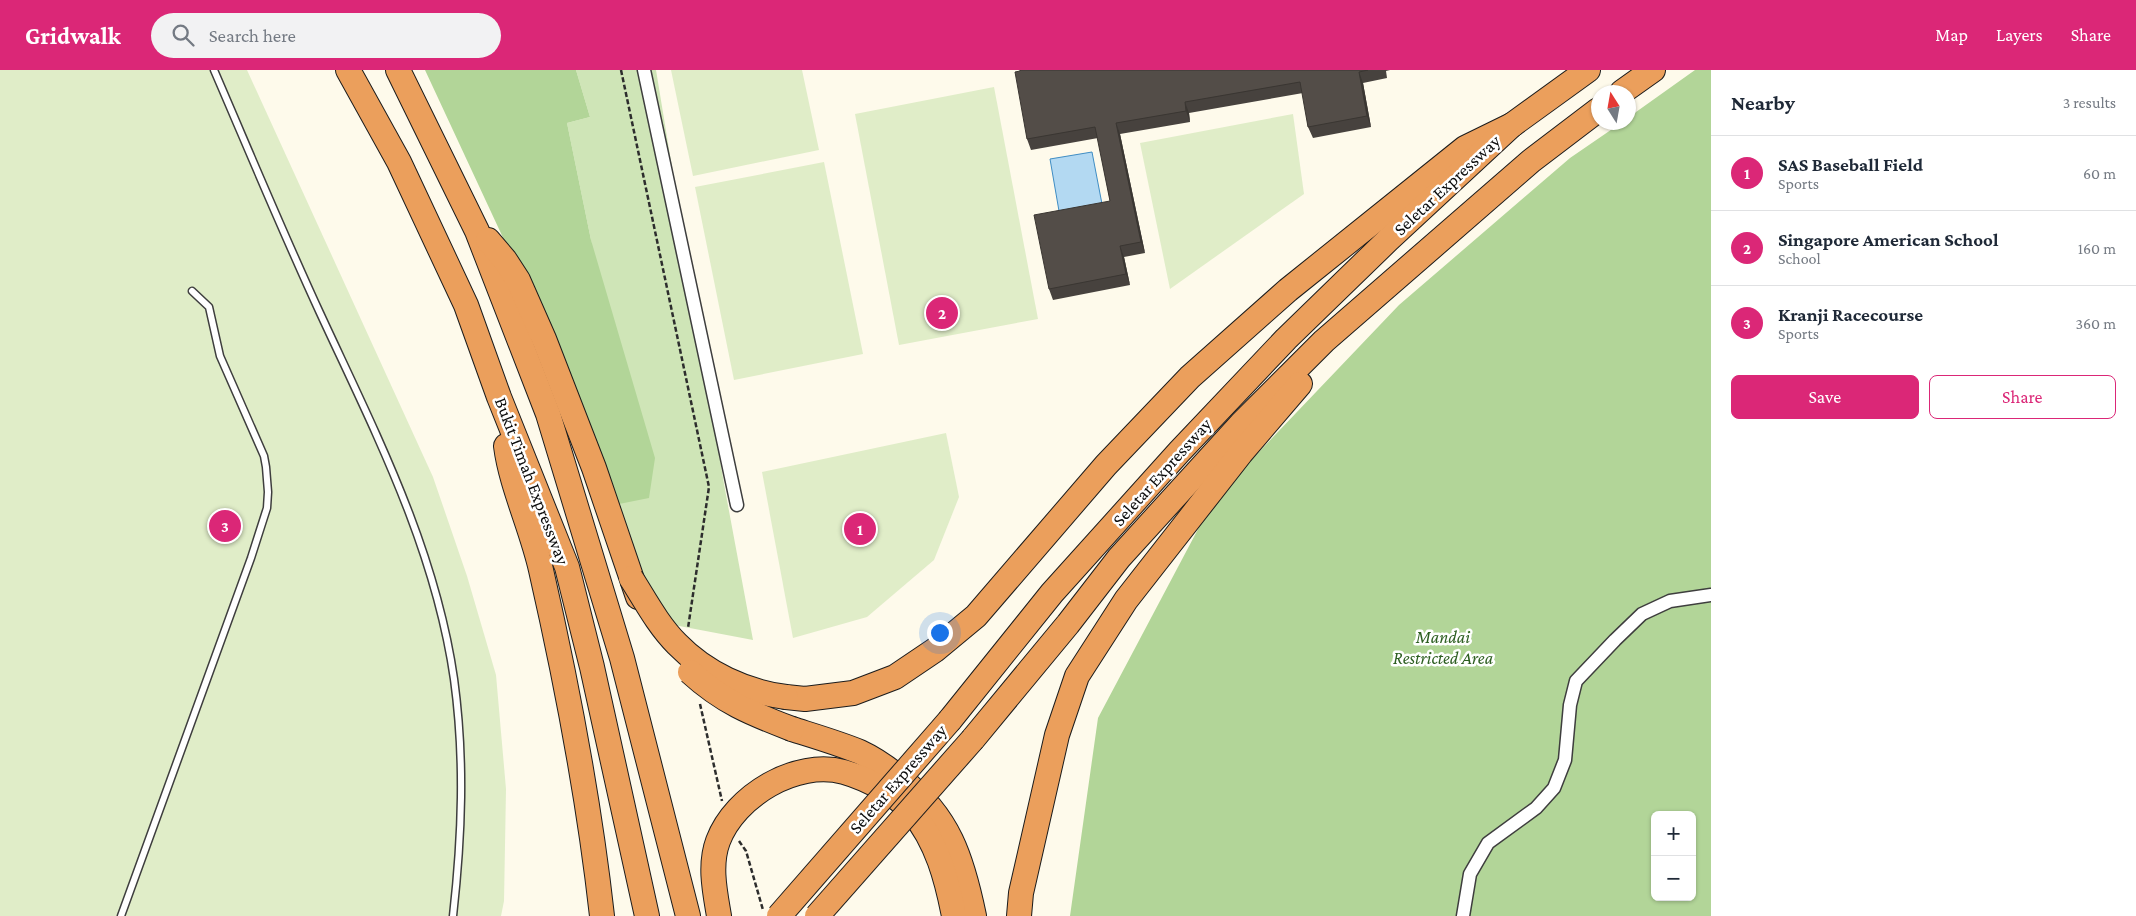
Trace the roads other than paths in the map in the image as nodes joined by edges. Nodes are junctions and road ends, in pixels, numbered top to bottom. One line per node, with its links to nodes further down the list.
1 (214, 70): 19 (lane)
2 (348, 70): 13 (highway, Bukit Timah Expressway)
3 (398, 70): 10 (highway, Bukit Timah Expressway)
4 (644, 70): 14 (street)
5 (1588, 70): 9 (highway, Seletar Expressway)
6 (1653, 70): 7 (highway)
7 (1632, 85)
8 (1591, 115): 12 (highway, Seletar Expressway)
9 (1512, 125): 15 (highway, bridge); 24 (highway, Seletar Expressway, bridge)
10 (477, 231): 15 (highway); 22 (highway, Bukit Timah Expressway)
11 (192, 291): 18 (lane)
12 (1324, 341): 17 (highway); 25 (highway, Seletar Expressway, bridge)
13 (499, 397): 20 (highway); 21 (highway, Bukit Timah Expressway)
14 (737, 505)
15 (631, 578): 27 (highway, bridge)
16 (1711, 595): 30 (street)
17 (1027, 863): 28 (highway); 29 (highway)
18 (121, 916)
19 (453, 916)
20 (602, 916)
21 (647, 916)
22 (688, 916)
23 (719, 916): 26 (highway)
24 (779, 916)
25 (817, 916)
26 (954, 916)
27 (974, 916)
28 (1019, 916)
29 (1031, 916)
30 (1463, 916)

